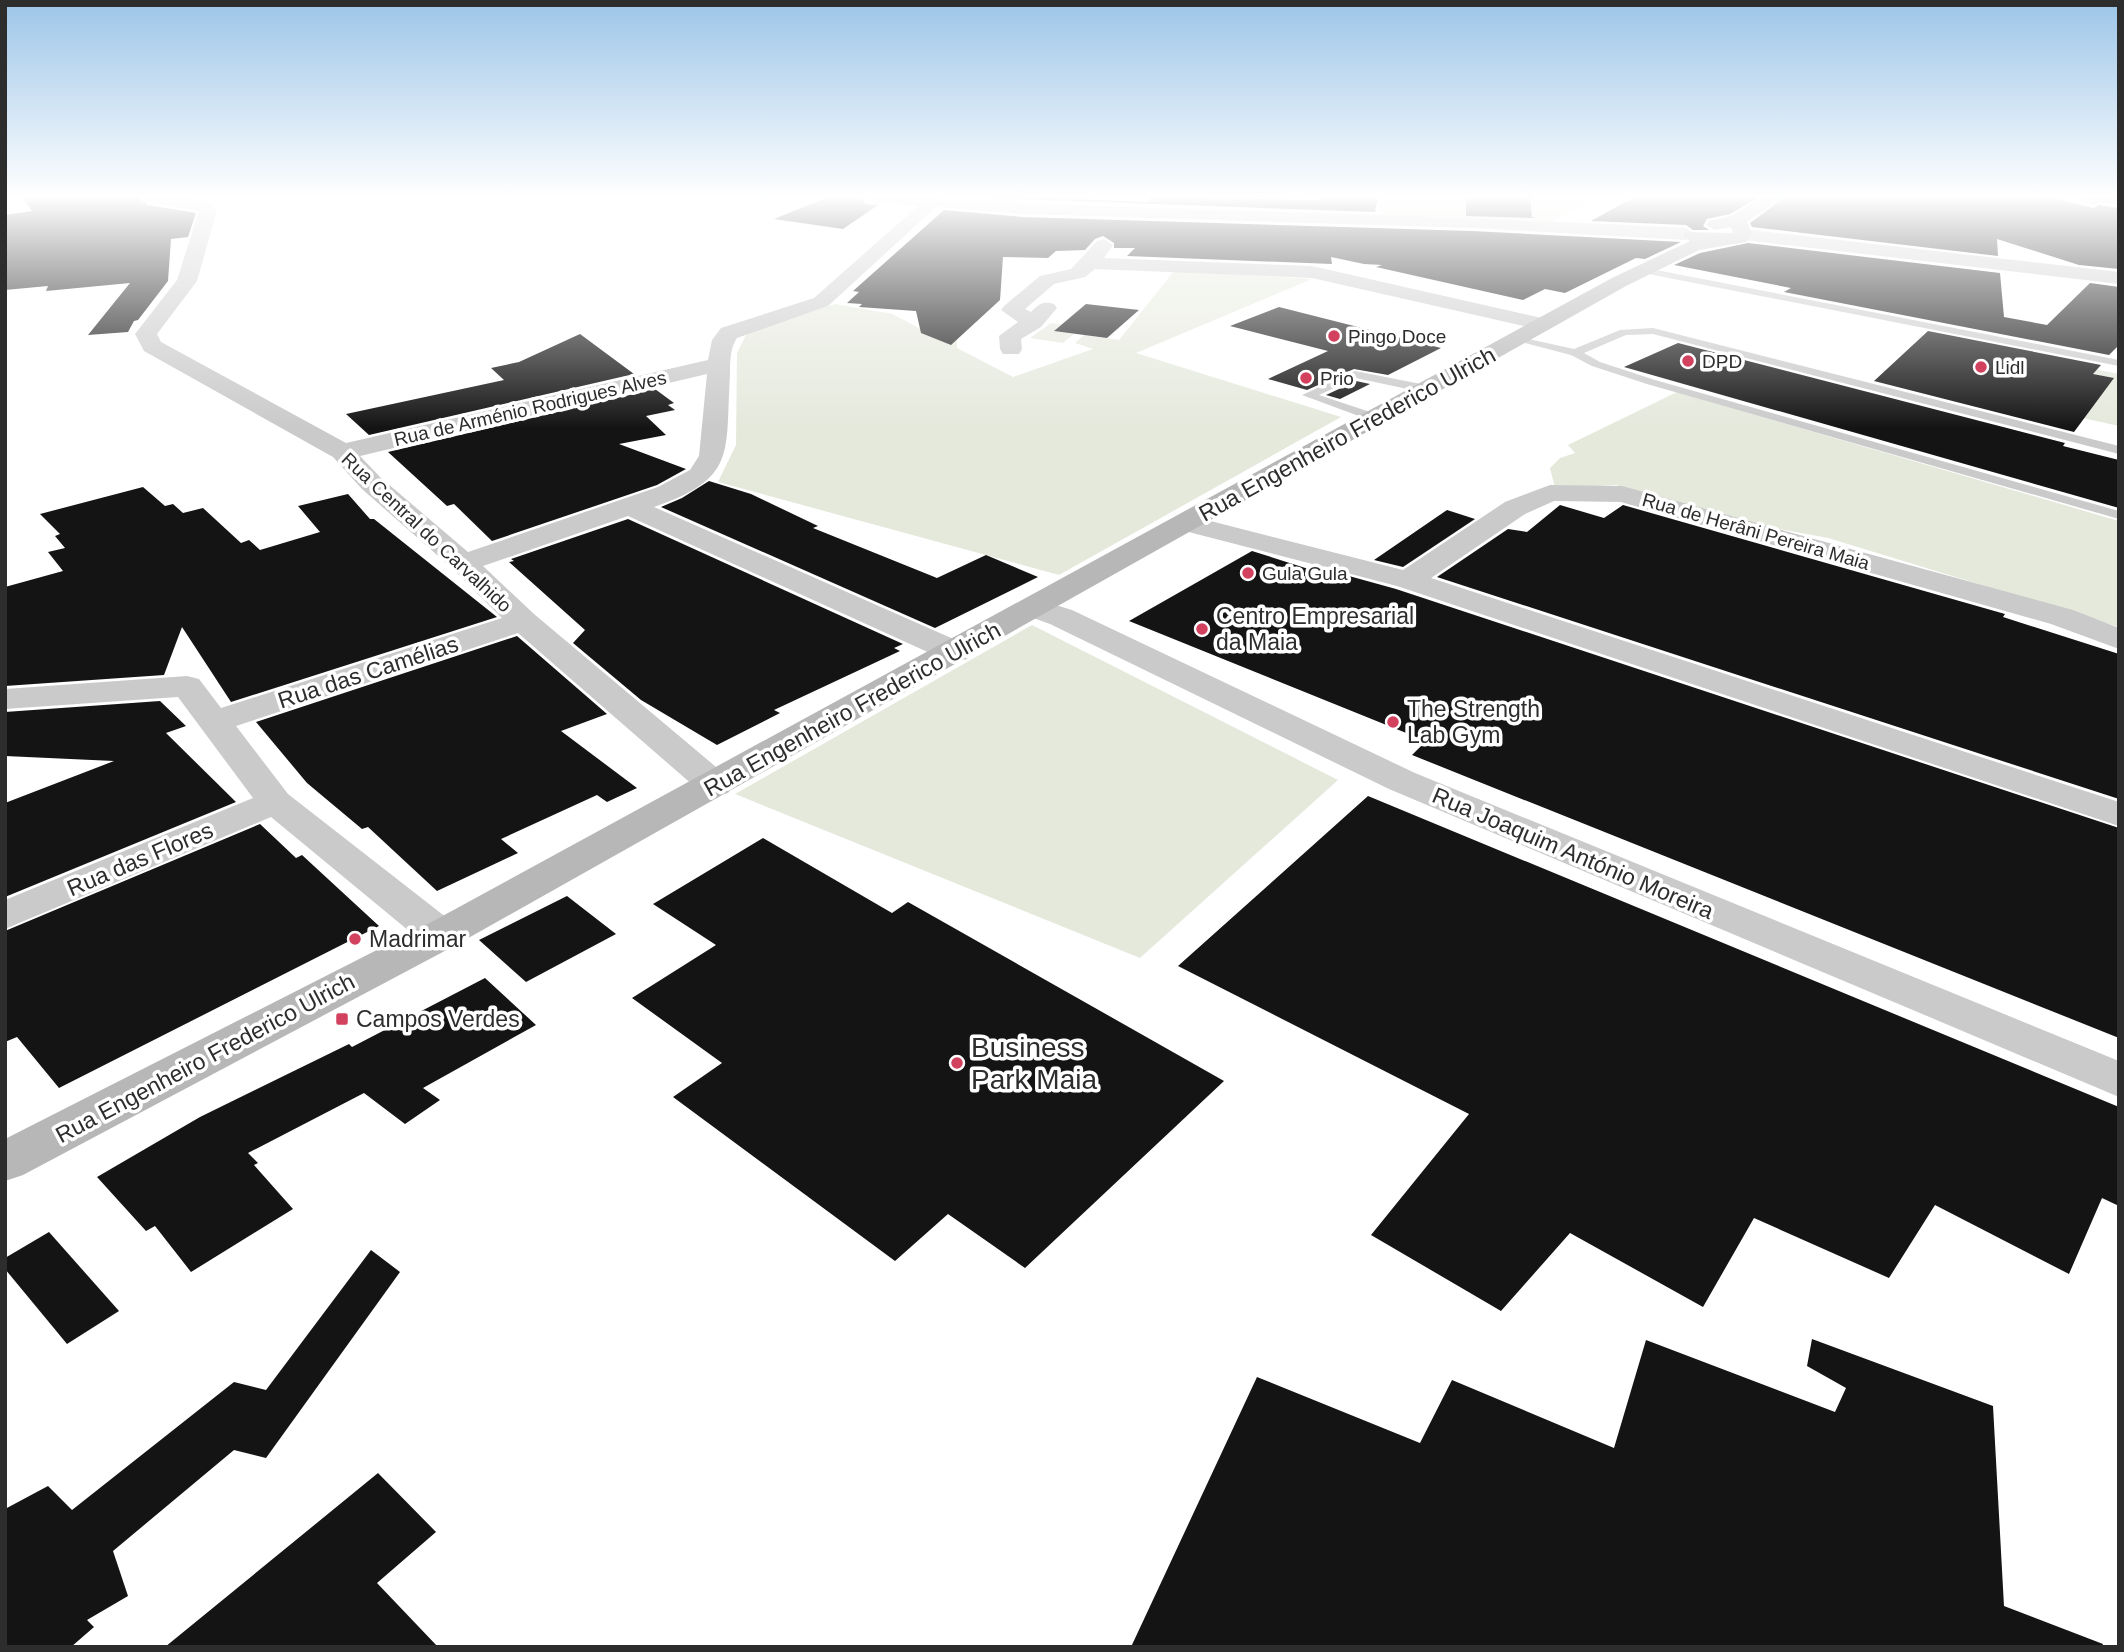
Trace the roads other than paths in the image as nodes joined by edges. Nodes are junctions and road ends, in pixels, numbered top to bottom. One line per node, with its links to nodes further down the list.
1 (189, 274): 17 (street, Rua Central do Carvalhido)
2 (852, 274): 13 (street)
3 (1080, 274): 10 (street)
4 (1320, 274): 9 (street)
5 (1634, 274): 9 (main road, Rua Engenheiro Frederico Ulrich)
6 (1662, 274): 12 (lane)
7 (2089, 274): 8 (street)
8 (2119, 278)
9 (1528, 332): 11 (lane); 14 (main road, Rua Engenheiro Frederico Ulrich)
10 (1011, 349)
11 (1575, 353): 16 (lane); 19 (lane)
12 (2119, 363)
13 (719, 364): 17 (street, Rua de Arménio Rodrigues Alves); 18 (street)
14 (1426, 389): 15 (main road, Rua Engenheiro Frederico Ulrich); 15 (lane)
15 (1375, 418): 20 (main road, Rua Engenheiro Frederico Ulrich)
16 (2119, 450)
17 (342, 452): 21 (street, Rua Central do Carvalhido)
18 (628, 506): 21 (street); 26 (street)
19 (2119, 515)
20 (1187, 523): 22 (street); 23 (main road, Rua Engenheiro Frederico Ulrich)
21 (463, 564): 24 (street, Rua Central do Carvalhido)
22 (1408, 580): 25 (street, Rua de Herâni Pereira Maia); 31 (street)
23 (1036, 608): 26 (main road, Rua Engenheiro Frederico Ulrich); 34 (street, Rua Joaquim António Moreira)
24 (523, 621): 28 (street, Rua das Camélias); 29 (street, Rua Central do Carvalhido)
25 (2119, 639)
26 (955, 652): 29 (main road, Rua Engenheiro Frederico Ulrich)
27 (5, 699): 28 (street)
28 (213, 722): 30 (street)
29 (715, 785): 33 (main road, Rua Engenheiro Frederico Ulrich)
30 (275, 802): 32 (street, Rua das Flores); 33 (street)
31 (2119, 815)
32 (5, 916)
33 (440, 934): 35 (main road, Rua Engenheiro Frederico Ulrich)
34 (2119, 1080)
35 (5, 1162)

